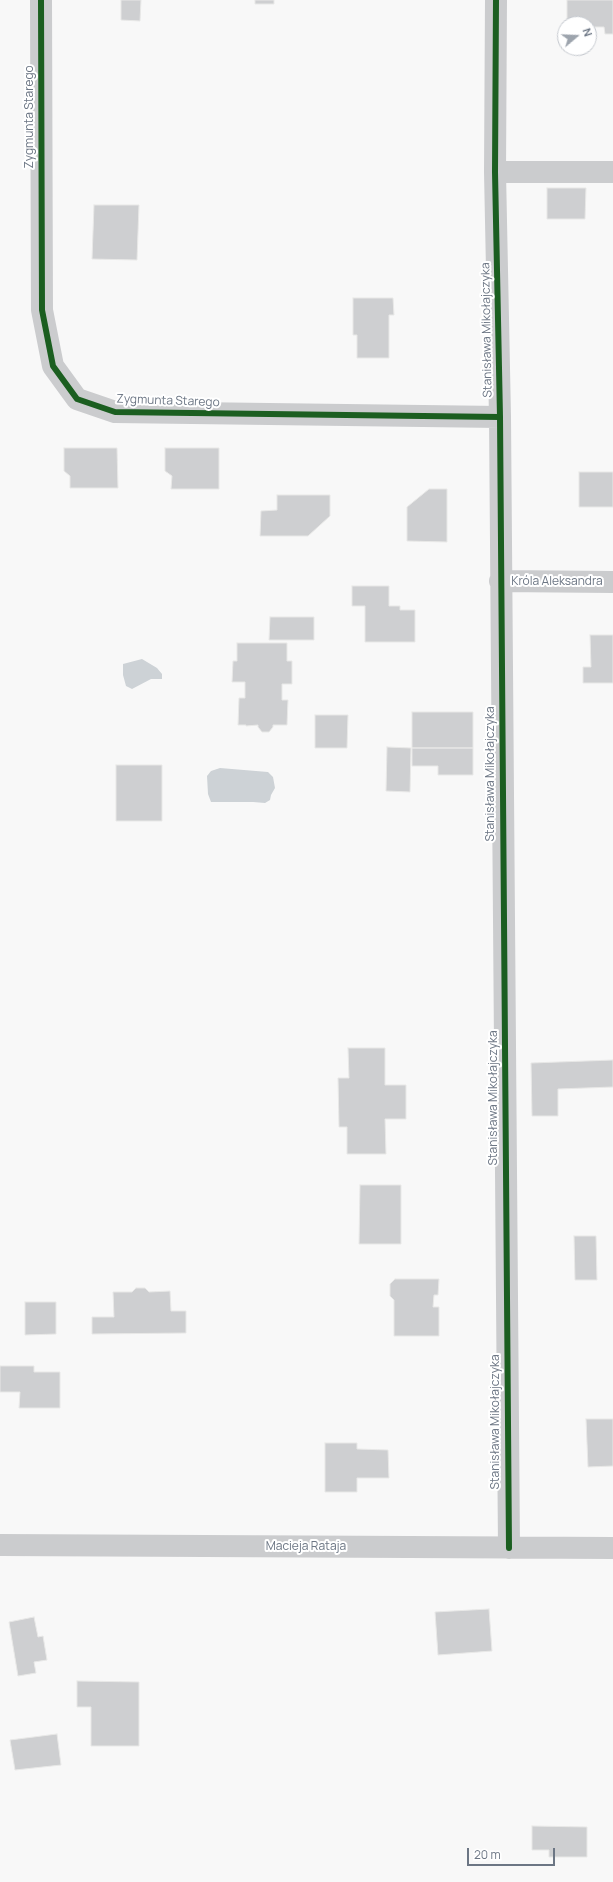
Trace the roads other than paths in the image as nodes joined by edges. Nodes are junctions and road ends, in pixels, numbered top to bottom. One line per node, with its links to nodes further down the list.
1 (41, 0): 5 (street, Zygmunta Starego)
2 (496, 0): 3 (street, Stanisława Mikołajczyka)
3 (495, 172): 4 (street); 5 (street, Stanisława Mikołajczyka)
4 (613, 172)
5 (500, 417): 6 (street, Stanisława Mikołajczyka)
6 (500, 581): 7 (street, Króla Aleksandra); 9 (street, Stanisława Mikołajczyka)
7 (613, 582)
8 (0, 1545): 9 (street, Macieja Rataja)
9 (508, 1548): 10 (street, Macieja Rataja)
10 (613, 1548)

